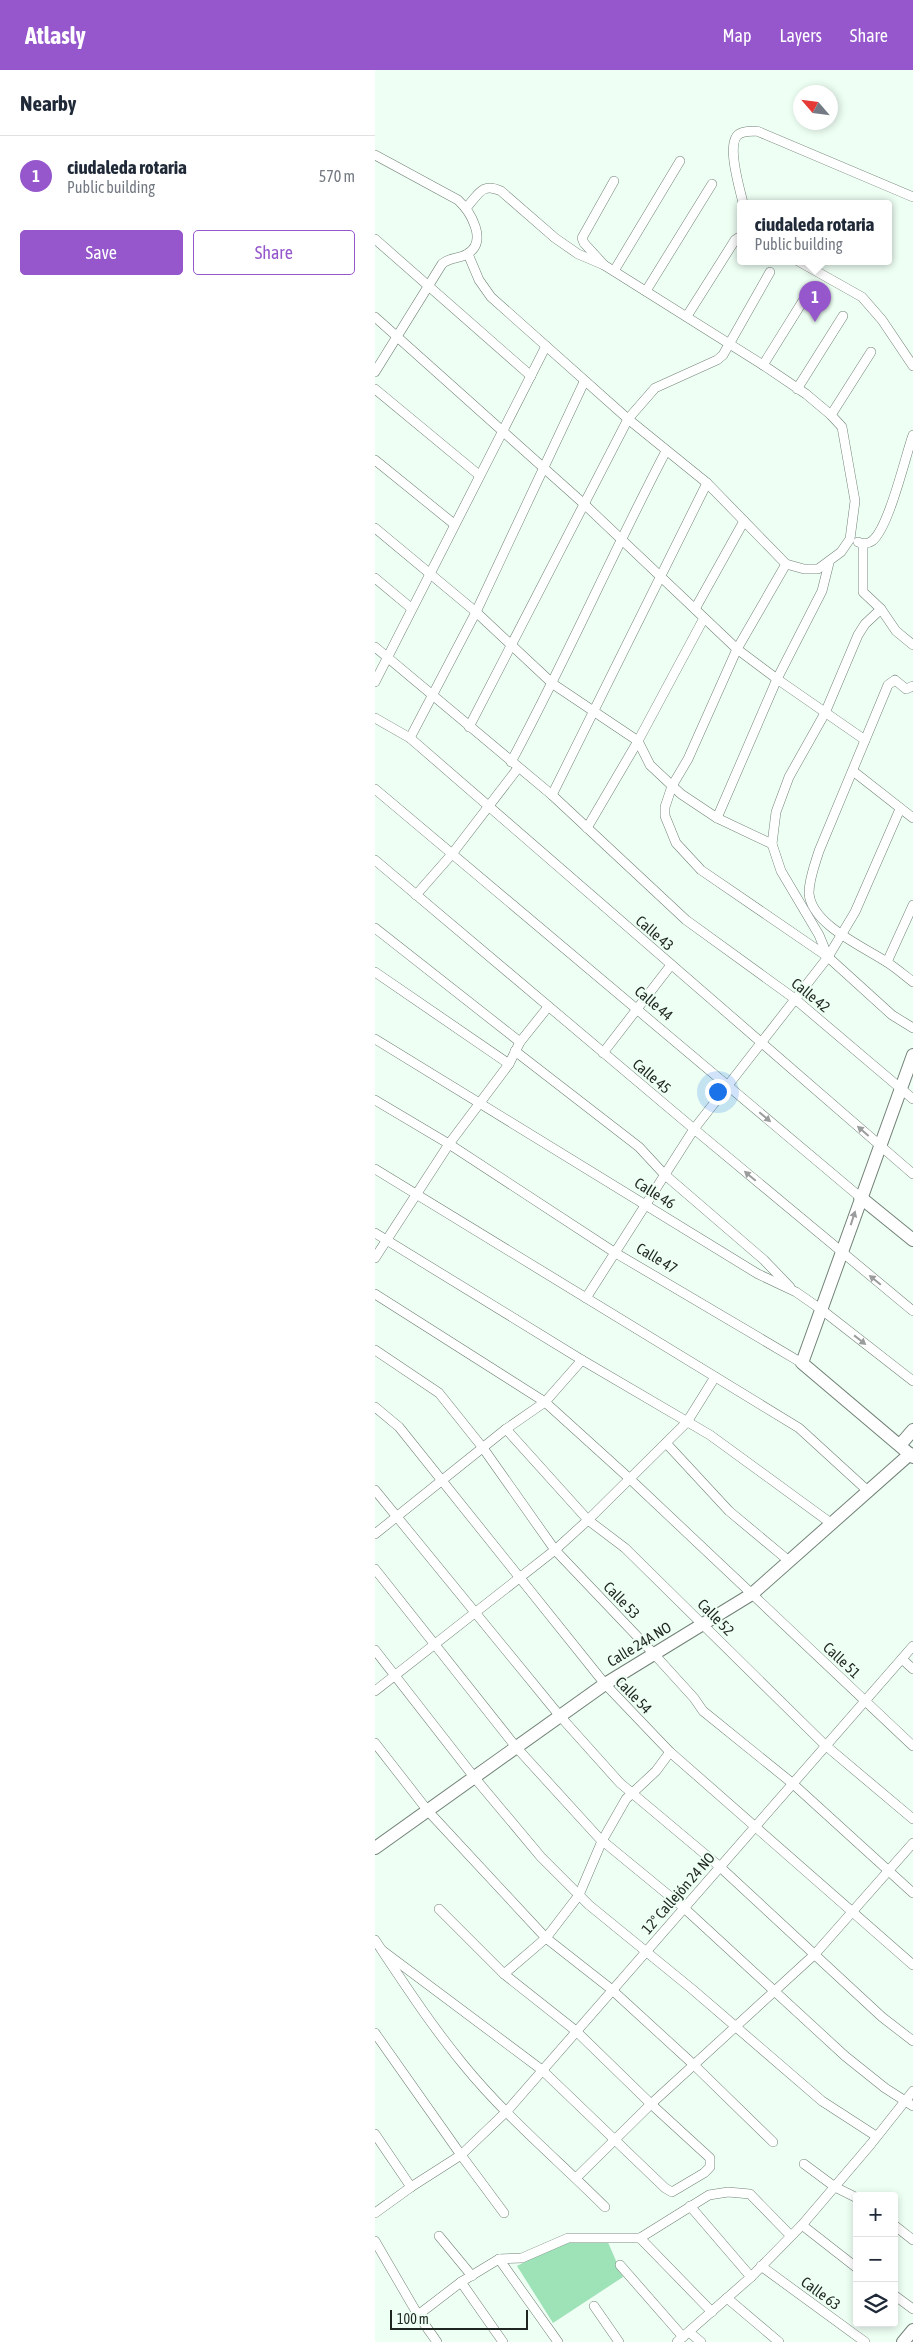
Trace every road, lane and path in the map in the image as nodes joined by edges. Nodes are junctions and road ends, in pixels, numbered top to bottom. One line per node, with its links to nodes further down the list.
1 (377, 158): 7 (street)
2 (680, 162): 13 (street)
3 (614, 181): 11 (street)
4 (713, 184): 16 (street)
5 (913, 197): 6 (street)
6 (742, 200)
7 (467, 208): 10 (street); 11 (street)
8 (375, 239): 15 (street)
9 (737, 240): 18 (street)
10 (468, 254): 15 (street); 23 (street)
11 (604, 265): 13 (street)
12 (805, 265): 26 (street)
13 (613, 271): 16 (street)
14 (770, 272): 22 (street)
15 (429, 286): 21 (street); 28 (street)
16 (646, 291): 18 (street)
17 (807, 296): 25 (street)
18 (687, 316): 22 (street)
19 (843, 316): 31 (street)
20 (375, 317): 21 (street)
21 (397, 337): 27 (street); 34 (street)
22 (731, 345): 25 (street); 33 (street)
23 (546, 346): 28 (street); 29 (street)
24 (871, 352): 32 (street)
25 (763, 365): 31 (street)
26 (913, 366)
27 (375, 372)
28 (531, 376): 34 (street)
29 (584, 382): 33 (street); 38 (street)
30 (375, 389): 39 (street)
31 (797, 389): 32 (street)
32 (831, 414): 46 (street)
33 (628, 420): 36 (street); 41 (street)
34 (502, 431): 38 (street); 39 (street)
35 (913, 435): 47 (street)
36 (666, 451): 40 (street); 45 (street)
37 (375, 460): 43 (street)
38 (542, 468): 41 (street); 56 (street)
39 (479, 475): 43 (street)
40 (707, 483): 42 (street); 51 (street)
41 (583, 503): 45 (street); 58 (street)
42 (744, 522): 49 (street); 54 (street)
43 (454, 524): 50 (street)
44 (375, 528): 50 (street)
45 (621, 538): 51 (street); 65 (street)
46 (850, 539): 47 (street); 48 (street)
47 (863, 544): 55 (street)
48 (829, 563): 49 (street); 63 (street)
49 (786, 564): 61 (street)
50 (428, 574): 53 (street); 56 (street)
51 (662, 576): 54 (street); 68 (street)
52 (375, 578): 53 (street)
53 (411, 608): 62 (street)
54 (695, 609): 57 (street)
55 (881, 609): 59 (street); 69 (street)
56 (476, 612): 58 (street); 67 (street)
57 (704, 618): 61 (street); 74 (street)
58 (511, 643): 65 (street); 71 (street)
59 (913, 645)
60 (375, 647): 62 (street, Calle 42)
61 (737, 648): 63 (street); 77 (street)
62 (387, 658): 64 (street); 67 (street, Calle 42)
63 (777, 679): 69 (street); 82 (street)
64 (375, 682)
65 (553, 684): 68 (street); 75 (street)
66 (913, 686): 73 (street)
67 (431, 695): 71 (street, Calle 42); 72 (street)
68 (592, 712): 74 (street); 79 (street)
69 (825, 713): 73 (street); 85 (street)
70 (375, 718): 72 (street, Calle 43)
71 (469, 727): 75 (street, Calle 42)
72 (410, 738): 80 (street, Calle 43)
73 (865, 740): 76 (street)
74 (638, 741): 77 (street); 84 (street)
75 (514, 765): 79 (street, Calle 42); 80 (street)
76 (853, 771): 81 (street); 91 (street)
77 (672, 786): 82 (street); 92 (street)
78 (375, 789): 86 (street, Calle 44)
79 (552, 795): 84 (street, Calle 42)
80 (488, 806): 86 (street); 94 (street, Calle 43)
81 (900, 809): 83 (street); 91 (street)
82 (717, 818): 85 (street)
83 (913, 818)
84 (587, 828): 97 (street, Calle 42)
85 (772, 844): 92 (street)
86 (452, 854): 88 (street); 99 (street, Calle 44)
87 (375, 860): 88 (street, Calle 45)
88 (416, 895): 98 (street, Calle 45)
89 (913, 905): 93 (street)
90 (375, 928): 102 (street)
91 (842, 935): 92 (street); 93 (street)
92 (828, 957): 97 (street); 100 (street)
93 (887, 962): 96 (street)
94 (671, 965): 99 (street); 103 (street, Calle 43)
95 (375, 972): 107 (street)
96 (913, 982)
97 (795, 999): 103 (street); 109 (street, Calle 42)
98 (548, 1007): 102 (street); 105 (street, Calle 45)
99 (637, 1009): 105 (street); 108 (street, Calle 44)
100 (913, 1028)
101 (375, 1039): 112 (street, Calle 46)
102 (520, 1042): 104 (street)
103 (760, 1042): 108 (street); 115 (street, Calle 43, one-way to 103)
104 (515, 1051): 107 (street); 117 (street)
105 (603, 1052): 113 (street, Calle 45)
106 (913, 1055): 109 (street)
107 (509, 1064): 112 (street)
108 (728, 1086): 113 (street); 120 (street, Calle 44, one-way to 120)
109 (900, 1089): 110 (street, Calle 42); 115 (street)
110 (913, 1099)
111 (375, 1100): 114 (street, Calle 47)
112 (480, 1102): 114 (street); 121 (street, Calle 46)
113 (694, 1129): 117 (street); 126 (street, Calle 45, one-way to 113)
114 (449, 1144): 119 (street); 125 (street, Calle 47)
115 (879, 1145): 118 (street, Calle 43); 120 (street)
116 (375, 1168): 119 (street)
117 (664, 1174): 121 (street); 128 (street)
118 (913, 1174)
119 (417, 1194): 123 (street); 130 (street)
120 (860, 1197): 124 (street, Calle 44); 126 (street, one-way to 120)
121 (645, 1203): 125 (street); 128 (street, Calle 46)
122 (375, 1233): 123 (street)
123 (386, 1239): 127 (street); 134 (street)
124 (913, 1240)
125 (615, 1252): 130 (street); 135 (street, Calle 47)
126 (842, 1254): 131 (street); 132 (street, Calle 45, one-way to 126)
127 (375, 1258)
128 (796, 1292): 131 (street, Calle 46)
129 (375, 1294): 138 (street, Calle 51)
130 (586, 1298): 136 (street)
131 (822, 1310): 135 (street); 137 (street, Calle 46, one-way to 137)
132 (913, 1311)
133 (375, 1350): 145 (street, Calle 53)
134 (582, 1360): 138 (street); 140 (street)
135 (801, 1363): 144 (street, Calle 47)
136 (715, 1377): 140 (street); 150 (street)
137 (913, 1381)
138 (545, 1402): 141 (street); 147 (street, Calle 51)
139 (375, 1407): 148 (street, Calle 54)
140 (687, 1422): 143 (street); 153 (street)
141 (506, 1429): 145 (street); 152 (street, Calle 52)
142 (913, 1430): 144 (street)
143 (665, 1443): 147 (street); 156 (street)
144 (900, 1445): 146 (street, Calle 47)
145 (483, 1448): 148 (street); 155 (street, Calle 53)
146 (912, 1456): 150 (street, Calle 24A NO)
147 (630, 1479): 152 (street); 159 (street, Calle 51)
148 (441, 1481): 151 (street); 158 (street, Calle 54)
149 (375, 1490): 151 (street)
150 (869, 1492): 153 (street, Calle 24A NO)
151 (397, 1516): 154 (street); 160 (street)
152 (588, 1520): 155 (street); 161 (street, Calle 52)
153 (832, 1524): 156 (street, Calle 24A NO)
154 (375, 1534)
155 (555, 1550): 158 (street); 165 (street, Calle 53)
156 (789, 1561): 159 (street, Calle 24A NO)
157 (375, 1569): 162 (street)
158 (519, 1578): 160 (street); 169 (street, Calle 54)
159 (752, 1594): 161 (street, Calle 24A NO); 171 (street, Calle 51)
160 (475, 1613): 162 (street); 172 (street)
161 (703, 1624): 165 (street, Calle 24A NO); 174 (street, Calle 52)
162 (435, 1644): 168 (street); 175 (street)
163 (913, 1646): 166 (street, 12° Callejón 24 NO)
164 (375, 1650): 168 (street)
165 (654, 1654): 169 (street, Calle 24A NO); 179 (street, Calle 53)
166 (902, 1659): 167 (street); 171 (street, 12° Callejón 24 NO)
167 (913, 1669)
168 (395, 1676): 170 (street); 178 (street)
169 (605, 1684): 172 (street, Calle 24A NO); 177 (street, Calle 54)
170 (375, 1691)
171 (865, 1701): 174 (street, 12° Callejón 24 NO); 176 (street, Calle 51)
172 (559, 1715): 175 (street, Calle 24A NO); 180 (street)
173 (375, 1743): 181 (street)
174 (825, 1745): 179 (street, 12° Callejón 24 NO); 182 (street, Calle 52)
175 (516, 1746): 178 (street, Calle 24A NO); 184 (street)
176 (913, 1746)
177 (669, 1752): 180 (street); 183 (street, Calle 54)
178 (474, 1777): 181 (street, Calle 24A NO); 190 (street)
179 (792, 1783): 183 (street, 12° Callejón 24 NO); 188 (street, Calle 53)
180 (632, 1793): 184 (street); 187 (street)
181 (428, 1811): 186 (street, Calle 24A NO); 194 (street)
182 (913, 1819)
183 (755, 1826): 187 (street, 12° Callejón 24 NO); 193 (street, Calle 54)
184 (602, 1841): 190 (street); 191 (street)
185 (913, 1844): 188 (street)
186 (376, 1846)
187 (719, 1866): 191 (street, 12° Callejón 24 NO); 198 (street)
188 (888, 1872): 189 (street, Calle 53); 193 (street)
189 (913, 1893)
190 (579, 1896): 194 (street); 196 (street)
191 (683, 1908): 196 (street, 12° Callejón 24 NO); 202 (street)
192 (439, 1909): 200 (street)
193 (852, 1913): 198 (street); 199 (street, Calle 54)
194 (546, 1938): 200 (street); 201 (street)
195 (375, 1940): 197 (street)
196 (645, 1951): 201 (street, 12° Callejón 24 NO); 203 (street)
197 (383, 1952): 208 (street); 212 (street)
198 (815, 1954): 202 (street); 206 (street)
199 (913, 1965)
200 (504, 1974): 204 (street)
201 (611, 1990): 204 (street, 12° Callejón 24 NO); 207 (street)
202 (775, 1991): 203 (street); 210 (street)
203 (736, 2027): 207 (street); 215 (street)
204 (576, 2031): 208 (street, 12° Callejón 24 NO); 211 (street)
205 (375, 2033): 218 (street)
206 (913, 2041)
207 (694, 2065): 211 (street); 216 (street)
208 (542, 2070): 212 (street, 12° Callejón 24 NO); 214 (street)
209 (913, 2091): 210 (street)
210 (909, 2103): 215 (street)
211 (651, 2104): 214 (street); 214 (street)
212 (507, 2111): 218 (street, 12° Callejón 24 NO); 220 (street)
213 (375, 2134): 217 (street)
214 (616, 2140): 220 (street)
215 (874, 2140): 222 (street)
216 (773, 2142)
217 (379, 2148): 221 (street)
218 (461, 2155): 221 (street, 12° Callejón 24 NO); 227 (street)
219 (804, 2164): 222 (street)
220 (576, 2178): 225 (street)
221 (411, 2187): 226 (street, 12° Callejón 24 NO)
222 (835, 2187): 223 (street); 228 (street)
223 (853, 2196)
224 (690, 2206): 231 (street); 232 (street); 240 (street)
225 (605, 2207)
226 (375, 2213)
227 (504, 2213)
228 (802, 2225): 231 (street); 237 (street)
229 (898, 2228): 233 (street)
230 (439, 2236): 239 (street)
231 (790, 2236): 238 (street)
232 (640, 2238): 235 (street); 246 (street)
233 (913, 2240)
234 (375, 2241): 247 (street)
235 (499, 2259): 239 (street); 252 (street)
236 (620, 2265): 249 (street)
237 (853, 2265)
238 (761, 2266): 240 (street); 256 (street, Calle 63)
239 (472, 2276): 241 (street)
240 (751, 2277): 242 (street)
241 (461, 2282): 247 (street); 251 (street)
242 (727, 2298): 246 (street); 255 (street)
243 (898, 2298): 245 (street)
244 (594, 2306): 253 (street)
245 (913, 2309)
246 (711, 2312): 249 (street)
247 (418, 2315): 250 (street)
248 (913, 2330): 257 (street)
249 (683, 2337): 254 (street)
250 (437, 2342)
251 (503, 2342)
252 (558, 2342)
253 (619, 2342)
254 (701, 2342)
255 (779, 2342)
256 (865, 2342)
257 (903, 2342)

